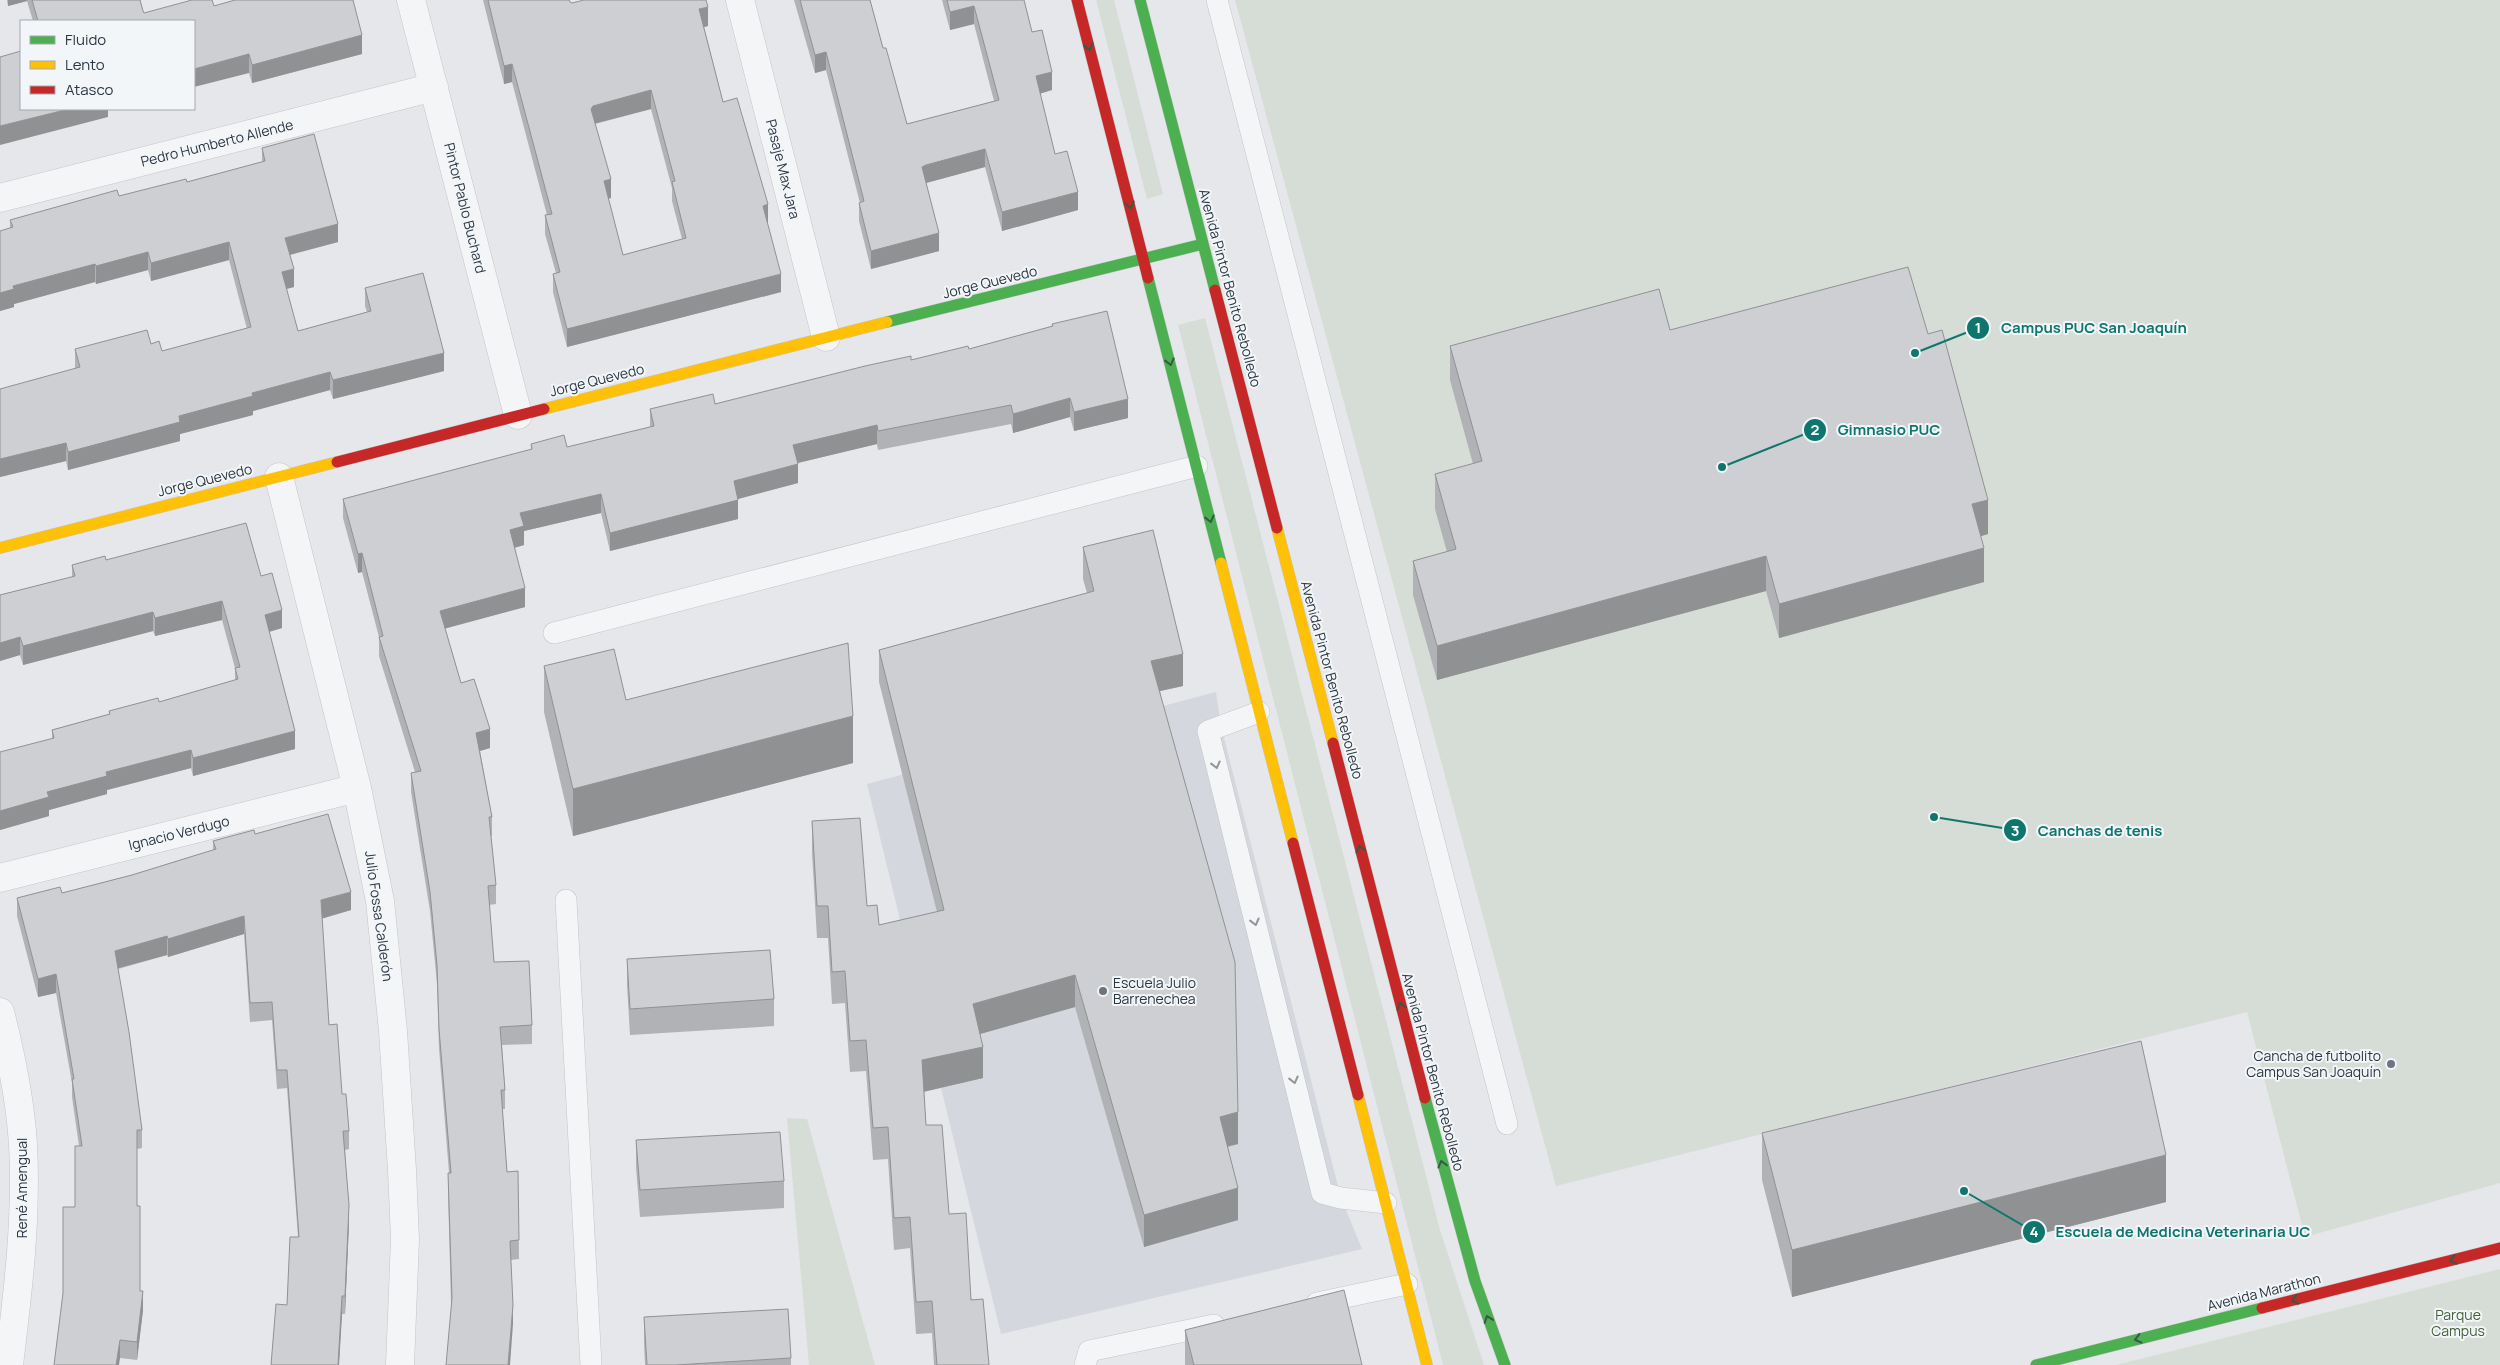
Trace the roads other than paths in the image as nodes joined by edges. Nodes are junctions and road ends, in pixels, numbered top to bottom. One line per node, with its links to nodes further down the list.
1 (411, 0): 6 (street, Pintor Pablo Buchard)
2 (740, 0): 10 (street, Pasaje Max Jara)
3 (1077, 0): 9 (street, one-way to 9)
4 (1140, 0): 8 (street, Avenida Pintor Benito Rebolledo)
5 (1217, 0): 21 (lane)
6 (434, 87): 7 (street, Pedro Humberto Allende); 11 (street, Pintor Pablo Buchard)
7 (0, 198)
8 (1203, 244): 9 (street, Jorge Quevedo); 32 (street, Avenida Pintor Benito Rebolledo, one-way to 8)
9 (1144, 260): 10 (street, Jorge Quevedo); 12 (street, one-way to 12)
10 (826, 337): 11 (street, Jorge Quevedo)
11 (518, 415): 13 (street, Jorge Quevedo)
12 (1197, 466): 15 (lane); 16 (street, one-way to 16)
13 (279, 477): 14 (street, Jorge Quevedo); 17 (street, Julio Fossa Calderón)
14 (0, 548)
15 (554, 634)
16 (1260, 712): 22 (street); 22 (lane, one-way to 22)
17 (357, 788): 18 (street, Ignacio Verdugo); 28 (street, Julio Fossa Calderón)
18 (0, 878)
19 (566, 900): 29 (lane)
20 (0, 1012): 27 (street, René Amengual)
21 (1507, 1124)
22 (1386, 1204): 24 (street)
23 (2500, 1248): 33 (street, Avenida Marathon, one-way to 33)
24 (1407, 1284): 25 (lane); 31 (street)
25 (1298, 1307)
26 (1232, 1321): 30 (lane)
27 (9, 1365)
28 (400, 1365)
29 (591, 1365)
30 (1085, 1365)
31 (1427, 1365)
32 (1505, 1365)
33 (2036, 1365)

